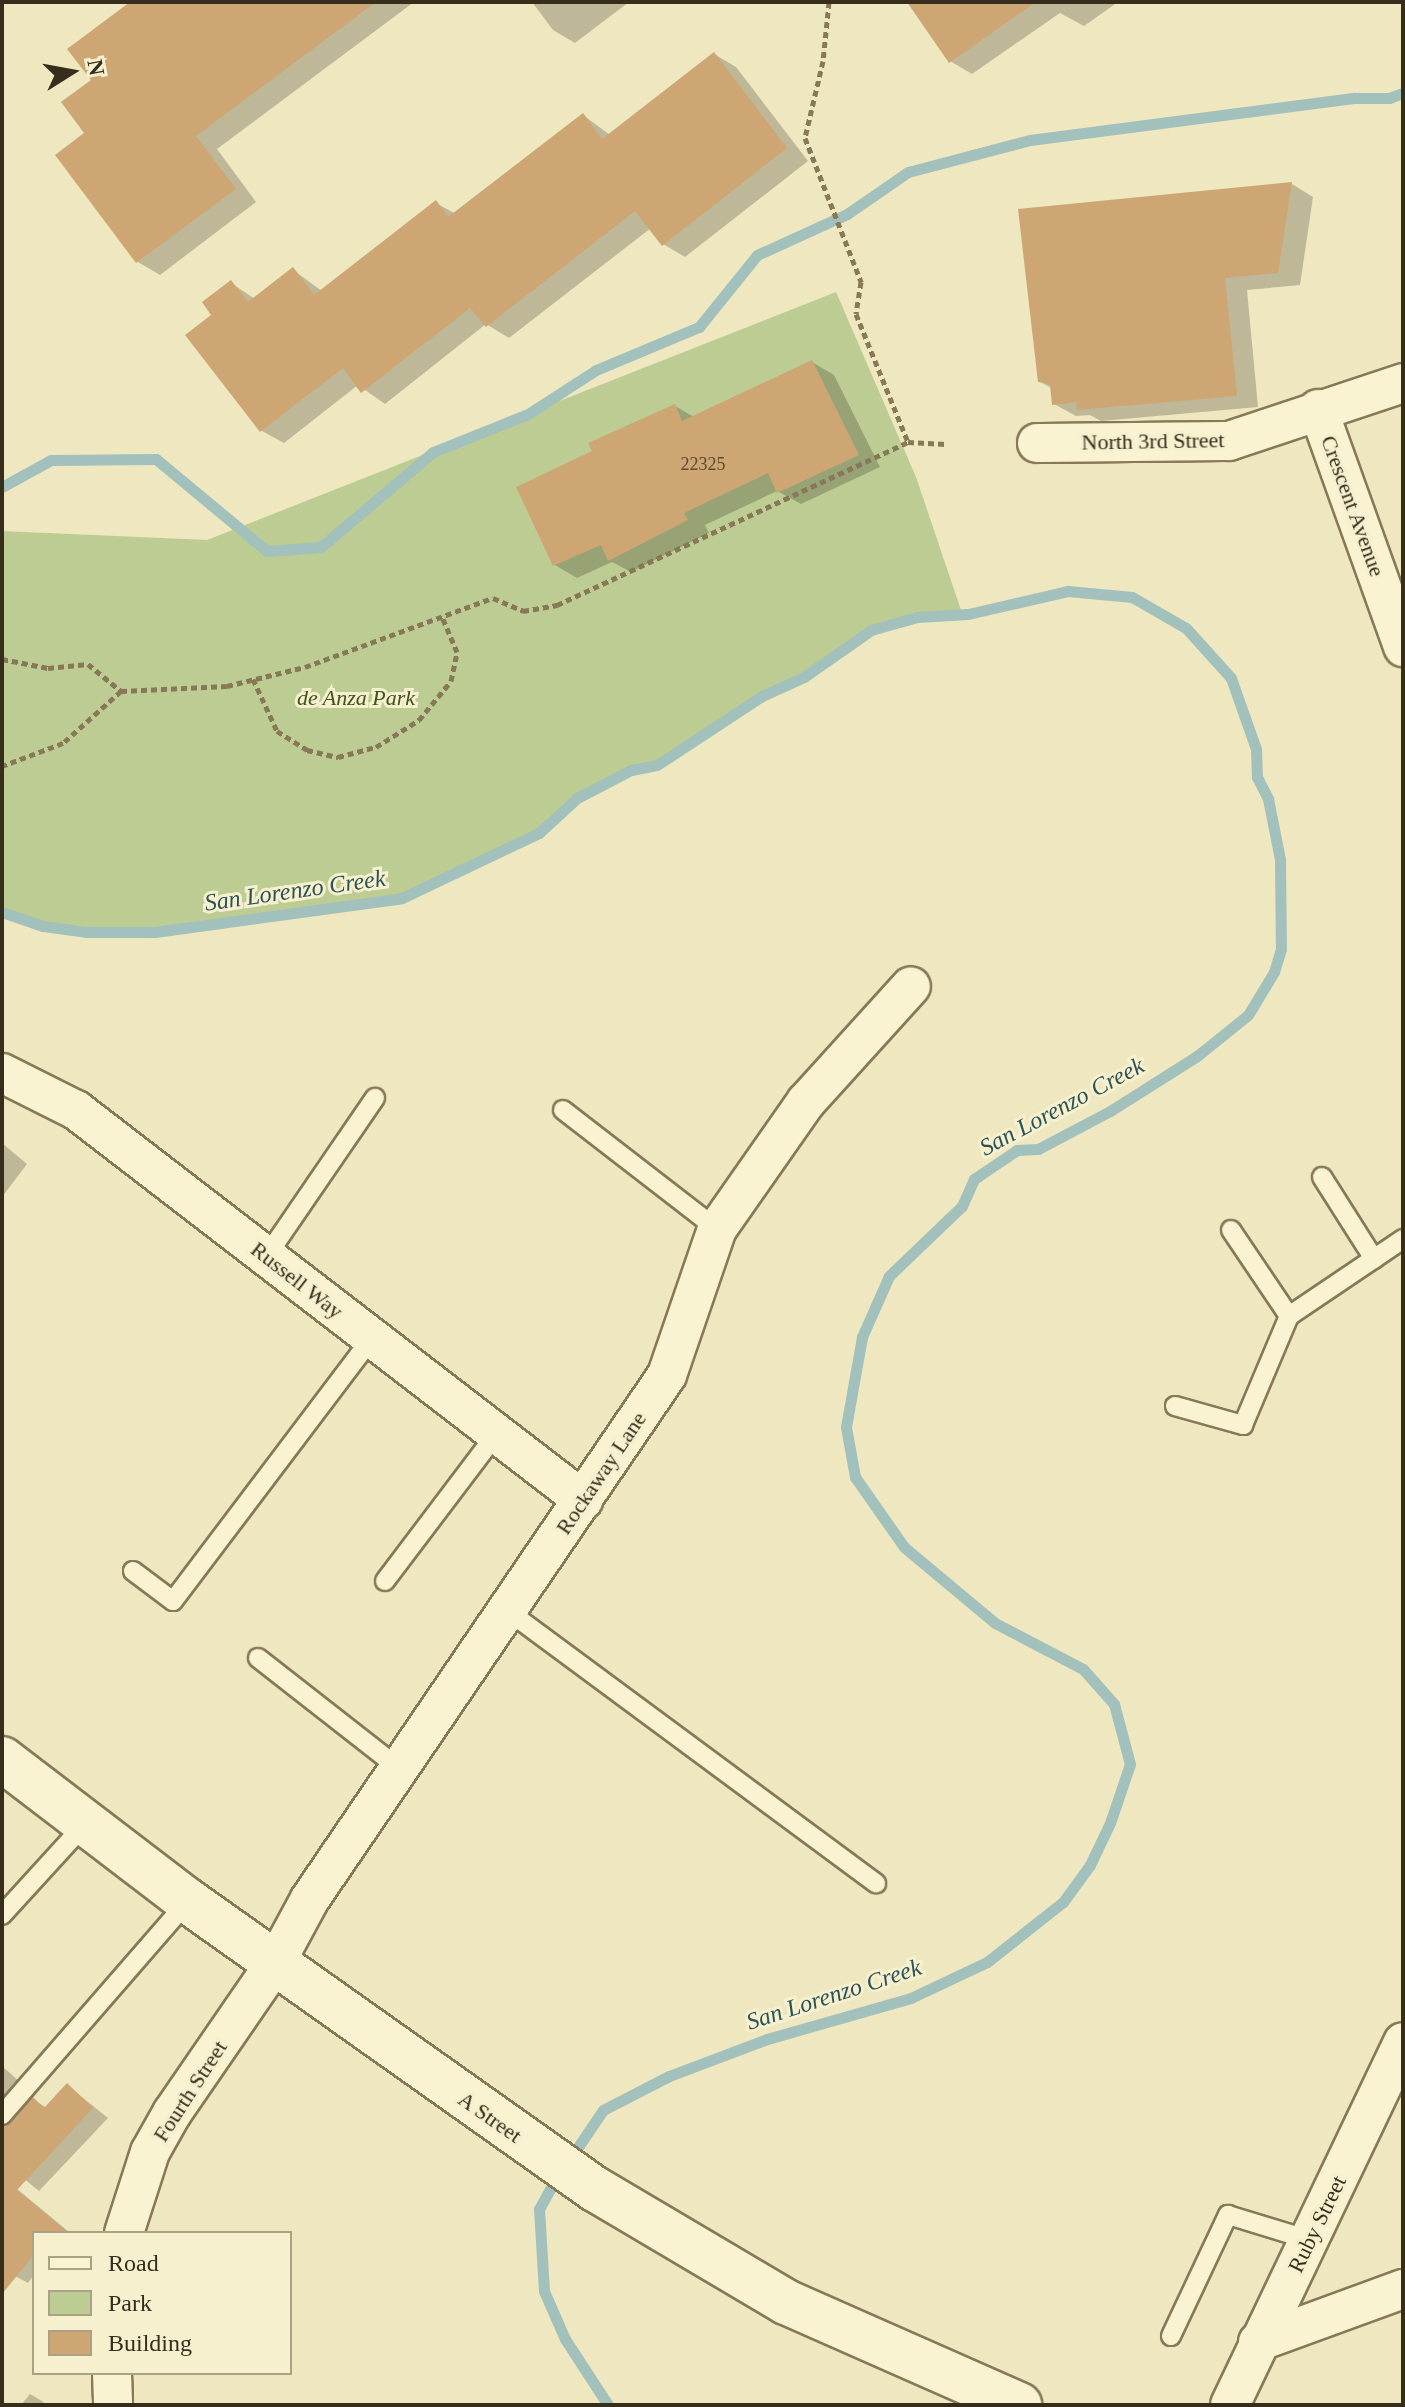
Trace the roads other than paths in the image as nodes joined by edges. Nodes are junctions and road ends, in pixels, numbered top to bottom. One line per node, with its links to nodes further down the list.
1 (1403, 383): 2 (street, North 3rd Street)
2 (1318, 409): 3 (street, North 3rd Street); 4 (street, Crescent Avenue)
3 (1037, 443)
4 (1403, 647)
5 (911, 986): 10 (street, Rockaway Lane)
6 (2, 1073): 13 (street, Russell Way)
7 (375, 1098): 13 (lane)
8 (563, 1110): 10 (lane)
9 (1322, 1177): 14 (lane)
10 (717, 1229): 19 (street, Rockaway Lane)
11 (1231, 1230): 15 (lane)
12 (1403, 1239): 14 (lane)
13 (266, 1257): 16 (street, Russell Way)
14 (1374, 1259): 15 (lane)
15 (1289, 1316): 17 (lane)
16 (372, 1338): 18 (street, Russell Way); 20 (lane)
17 (1175, 1406)
18 (497, 1433): 19 (street, Russell Way); 21 (lane)
19 (583, 1500): 22 (street, Rockaway Lane)
20 (133, 1571)
21 (385, 1581)
22 (508, 1611): 25 (street, Rockaway Lane); 27 (lane)
23 (258, 1658): 25 (lane)
24 (2, 1759): 26 (main road, A Street)
25 (400, 1769): 30 (street, Rockaway Lane)
26 (86, 1823): 28 (main road, A Street); 29 (lane)
27 (876, 1883)
28 (188, 1901): 30 (main road, A Street); 32 (lane)
29 (2, 1915)
30 (277, 1960): 33 (street, Fourth Street); 40 (main road, A Street)
31 (1403, 2042): 34 (street, Ruby Street)
32 (2, 2115)
33 (125, 2231)
34 (1310, 2240): 36 (lane); 37 (street, Ruby Street)
35 (1403, 2289): 37 (street)
36 (1171, 2336)
37 (1258, 2342): 41 (street, Ruby Street)
38 (112, 2375): 39 (street)
39 (113, 2405)
40 (1019, 2405)
41 (1230, 2405)

